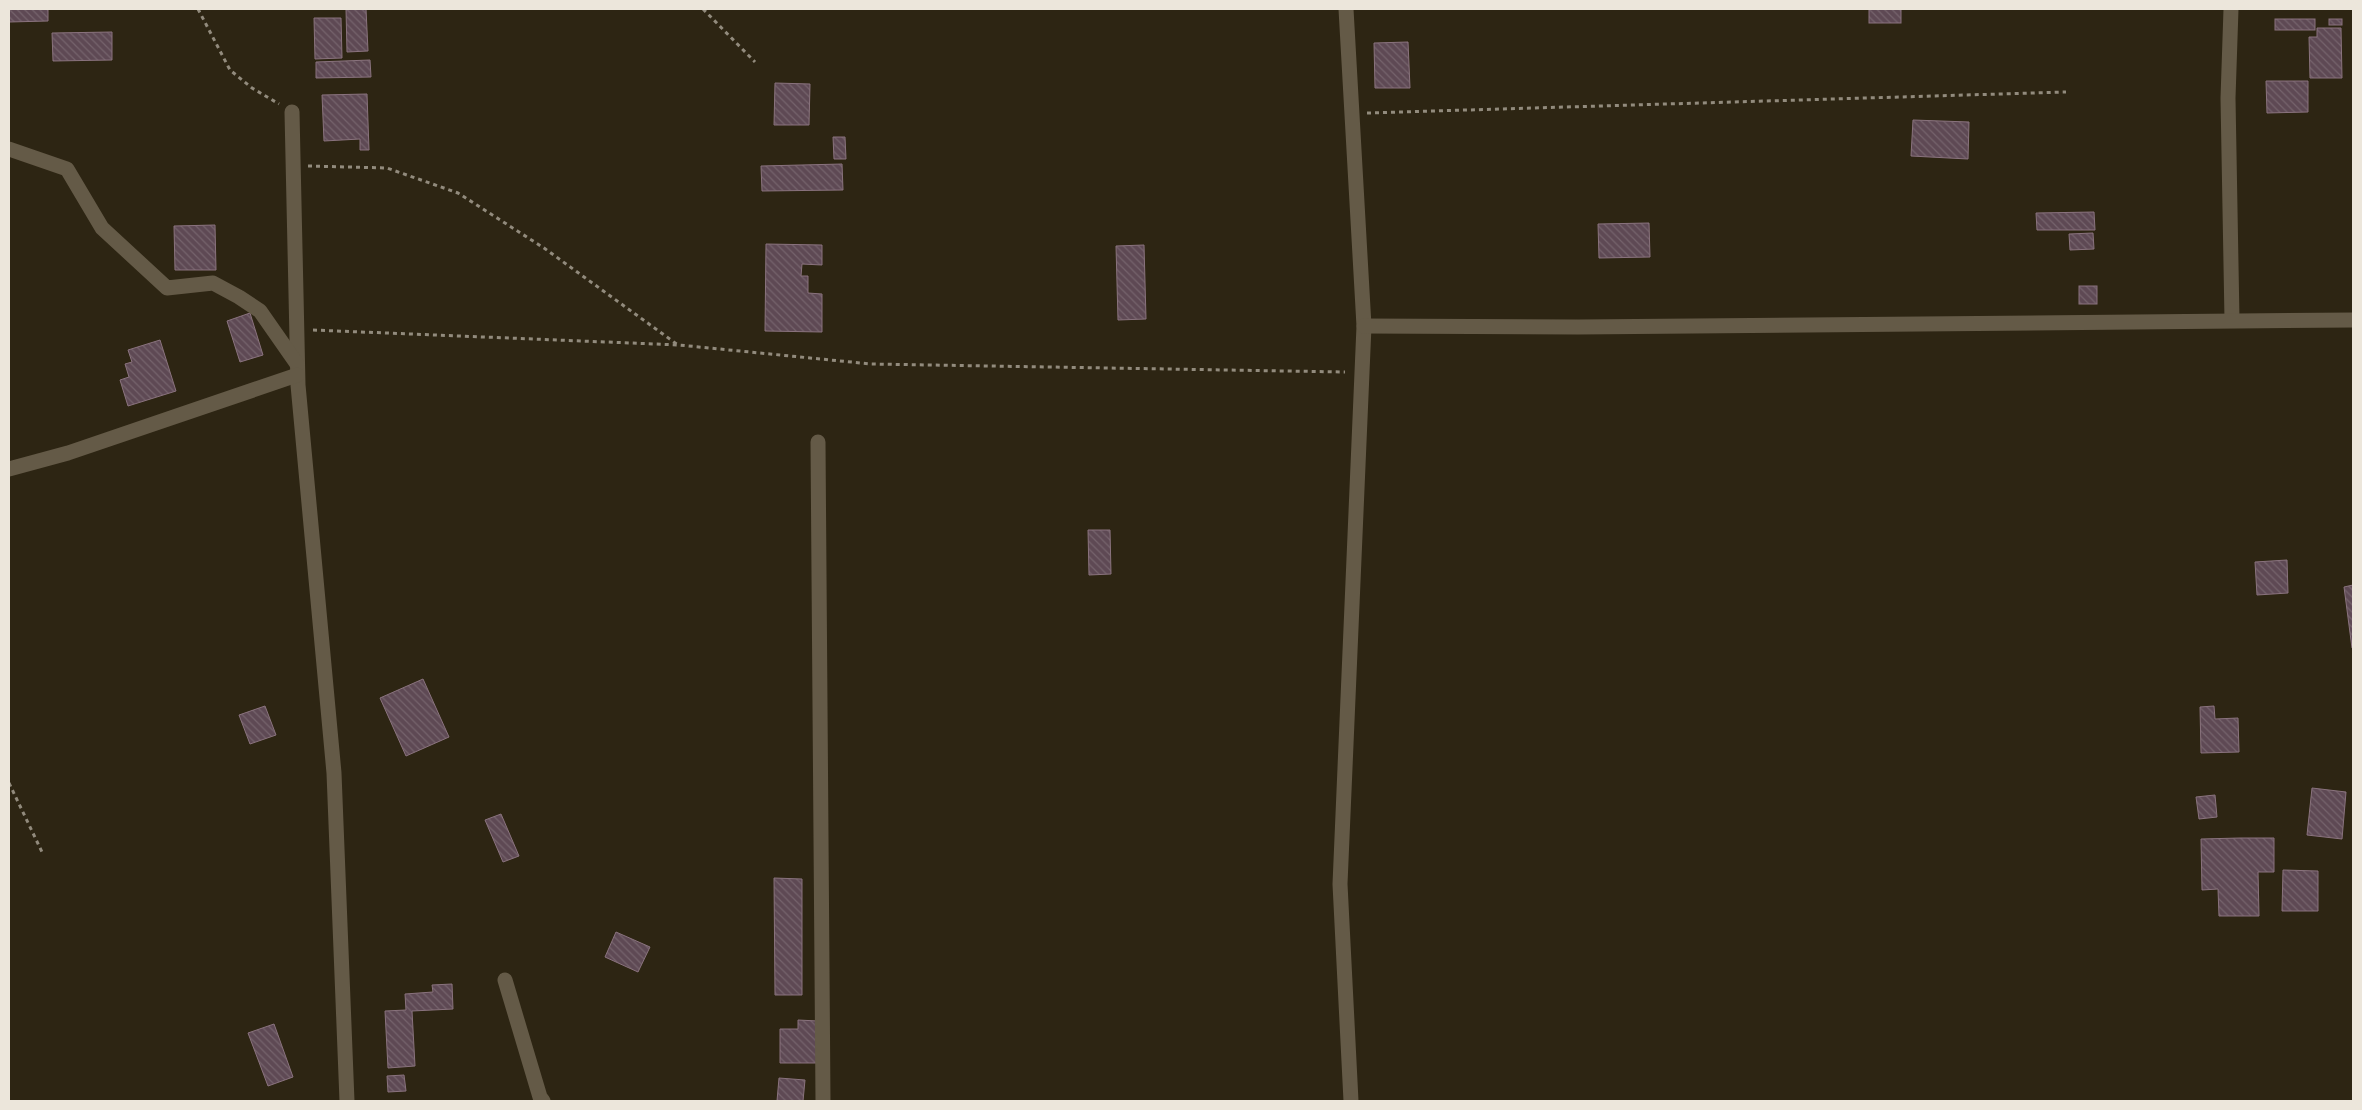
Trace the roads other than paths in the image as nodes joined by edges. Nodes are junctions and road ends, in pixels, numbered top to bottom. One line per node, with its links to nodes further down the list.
1 (1346, 9): 7 (street)
2 (2231, 9): 5 (street)
3 (292, 112): 8 (street)
4 (9, 148): 8 (street)
5 (2232, 320): 6 (street); 7 (street)
6 (2353, 320)
7 (1364, 326): 15 (street)
8 (297, 369): 10 (street); 12 (street)
9 (818, 442): 14 (street)
10 (9, 469)
11 (504, 980): 13 (street)
12 (348, 1101)
13 (543, 1101)
14 (823, 1101)
15 (1351, 1101)

